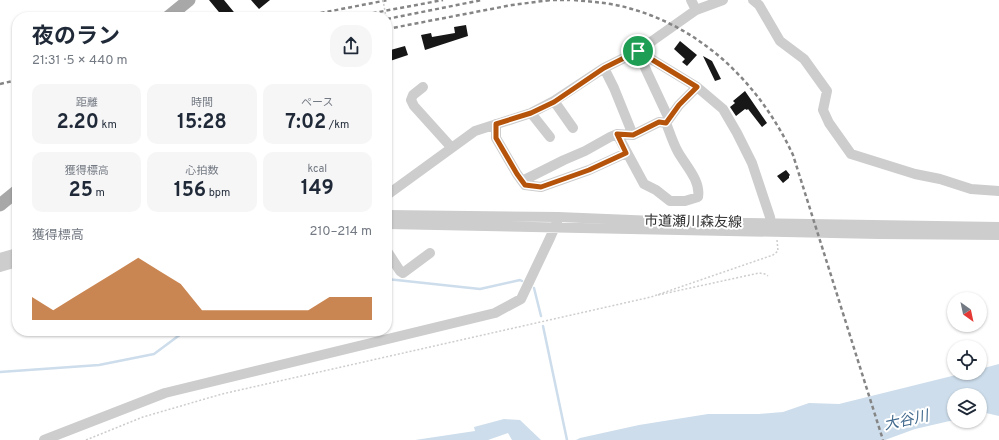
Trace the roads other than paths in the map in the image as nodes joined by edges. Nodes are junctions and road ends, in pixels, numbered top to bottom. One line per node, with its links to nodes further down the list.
1 (189, 0): 6 (main road)
2 (691, 0): 5 (street)
3 (723, 0): 5 (street)
4 (753, 0): 23 (street)
5 (696, 10): 7 (street)
6 (174, 12)
7 (638, 51): 8 (street); 10 (street); 13 (street)
8 (604, 68): 11 (street); 17 (street)
9 (423, 87): 19 (street)
10 (697, 87): 13 (street); 28 (street)
11 (554, 102): 12 (street); 15 (street)
12 (531, 113): 14 (street); 18 (street)
13 (667, 121): 17 (street); 20 (street)
14 (496, 124): 19 (street); 21 (street)
15 (572, 128)
16 (617, 134): 17 (street); 20 (street); 21 (street)
17 (633, 135)
18 (550, 137)
19 (451, 147): 22 (street)
20 (626, 153): 21 (street)
21 (522, 181)
22 (392, 191)
23 (999, 191)
24 (12, 195): 25 (main road)
25 (0, 205)
26 (392, 215): 27 (street, 市道瀬川森友線)
27 (556, 222): 28 (street, 市道瀬川森友線); 29 (street, 市道瀬川森友線); 31 (street, 市道瀬川森友線); 38 (street)
28 (771, 223): 30 (street, 市道瀬川森友線)
29 (392, 224)
30 (999, 227)
31 (999, 235)
32 (430, 253): 35 (street)
33 (12, 255): 34 (street)
34 (0, 258)
35 (392, 259)
36 (12, 263): 37 (street)
37 (0, 267)
38 (44, 440)

